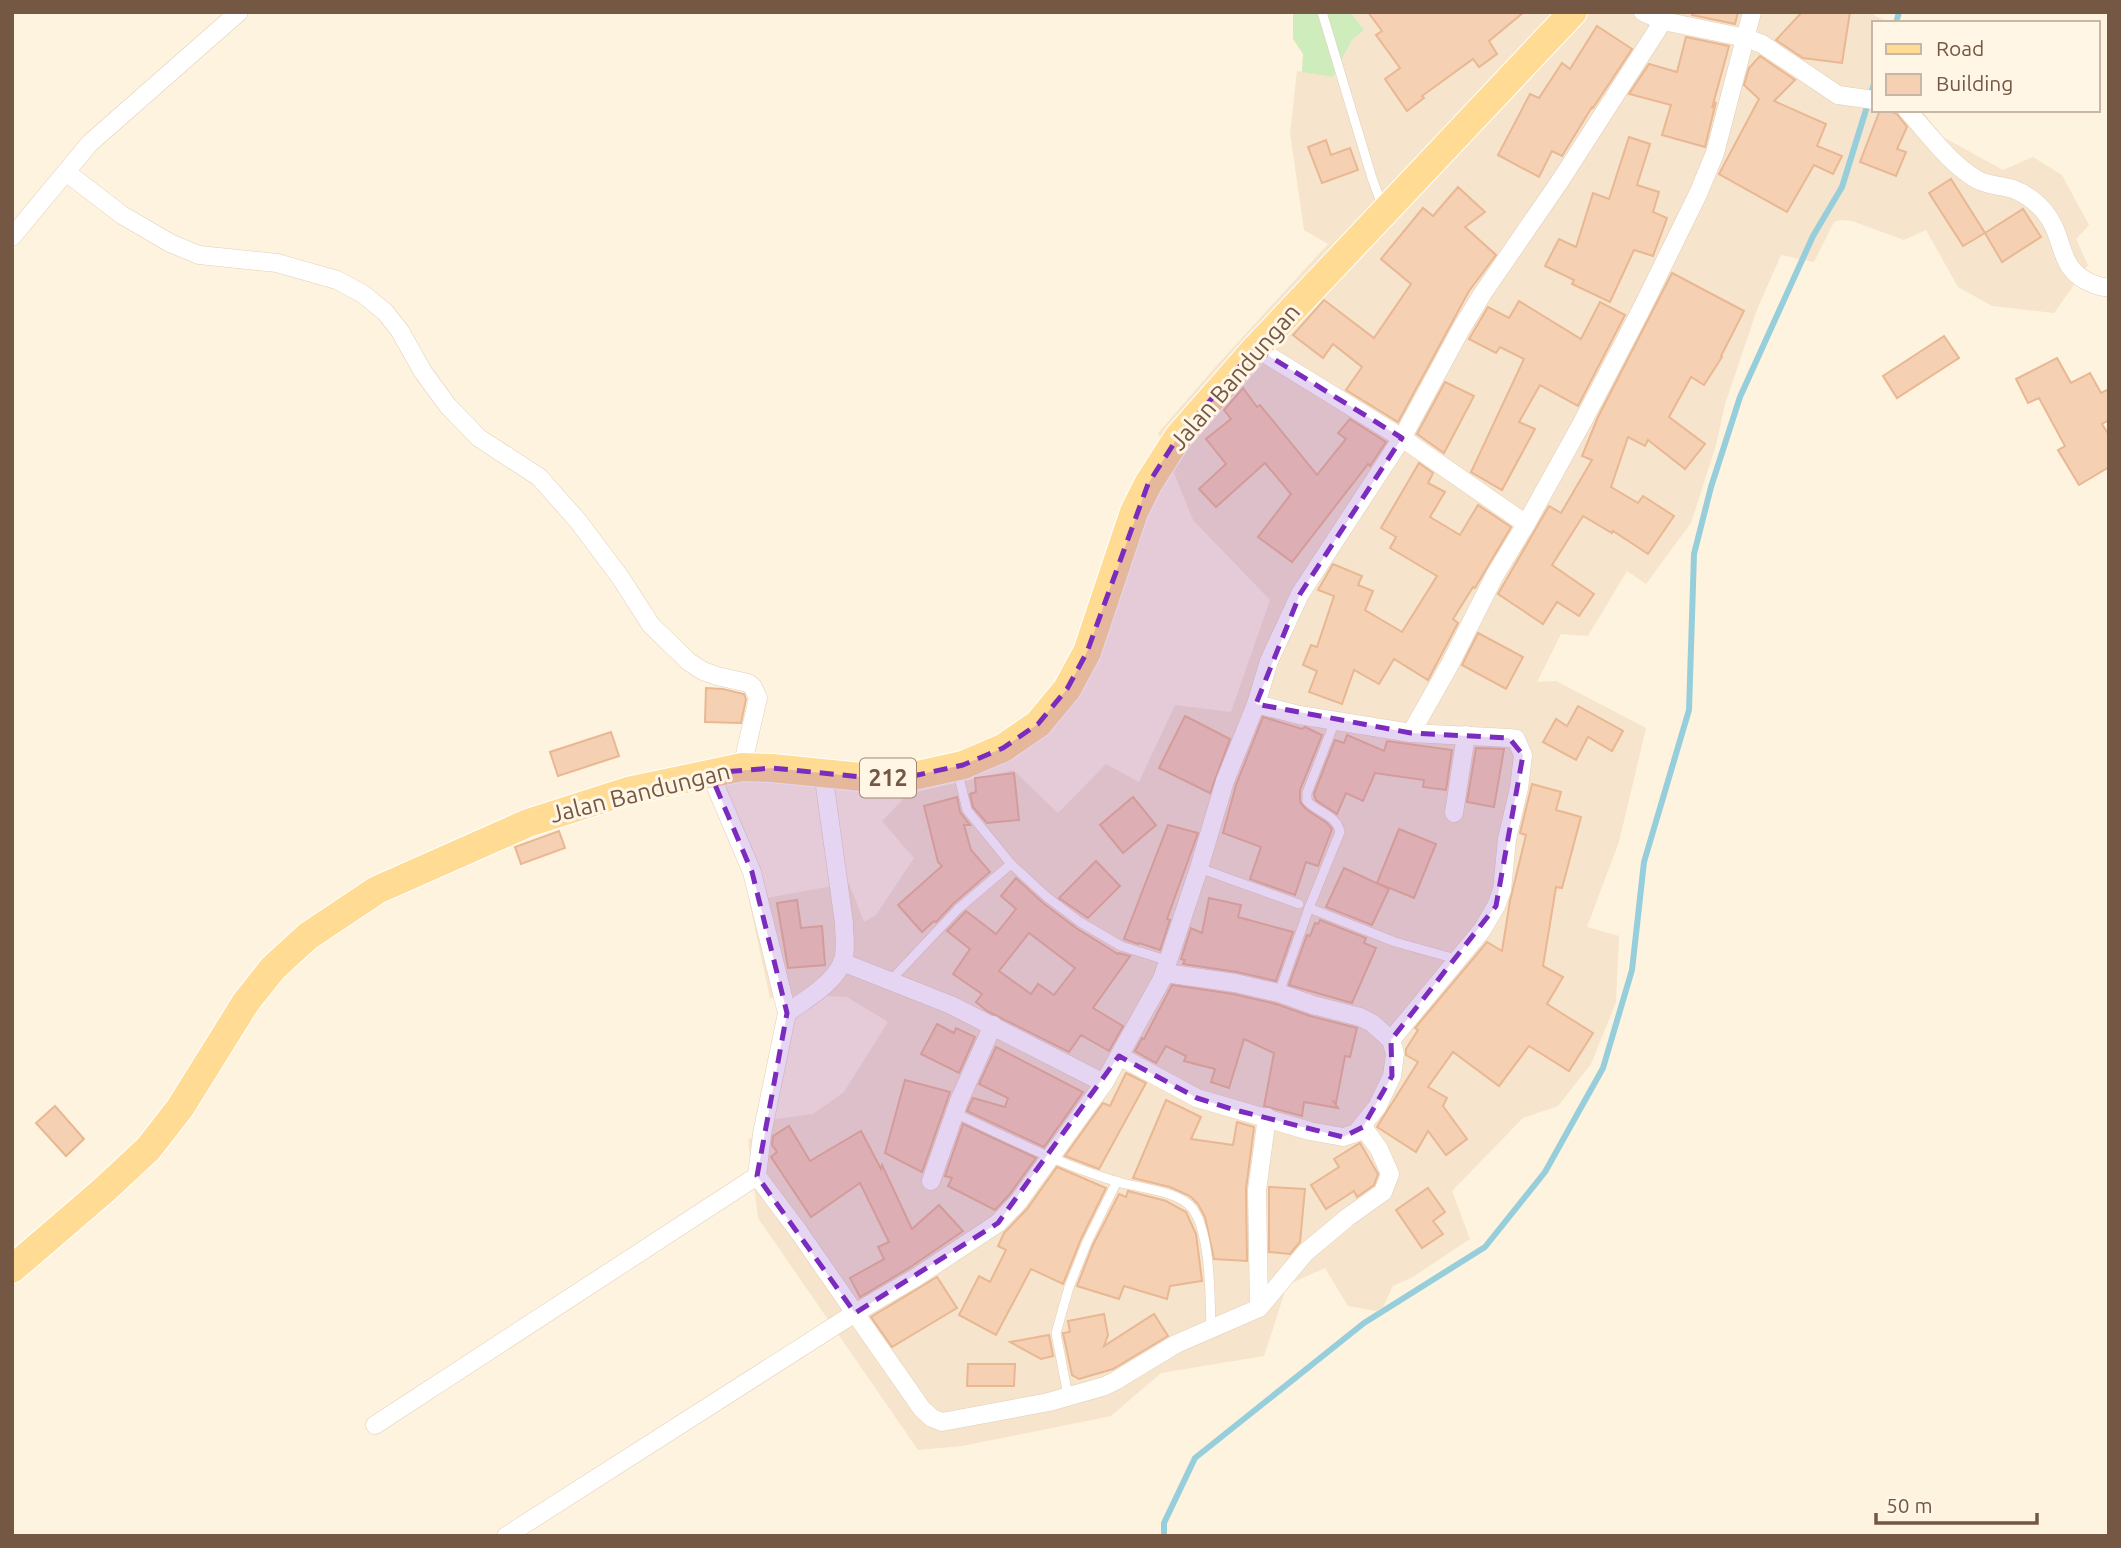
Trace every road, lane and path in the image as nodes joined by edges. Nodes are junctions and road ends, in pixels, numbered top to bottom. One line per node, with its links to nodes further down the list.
1 (239, 12): 10 (street)
2 (1322, 12): 11 (lane)
3 (1573, 12): 11 (main road, Jalan Bandungan / 212)
4 (1643, 12): 6 (street)
5 (1752, 12): 7 (street)
6 (1663, 21): 7 (street); 15 (street)
7 (1746, 38): 8 (street); 16 (street)
8 (1866, 99)
9 (1909, 112): 13 (street)
10 (66, 172): 12 (street); 21 (street)
11 (1385, 212): 14 (main road, Jalan Bandungan / 212)
12 (12, 237)
13 (2109, 287)
14 (1256, 348): 15 (street); 22 (main road, Jalan Bandungan / 212)
15 (1402, 438): 16 (street); 17 (street)
16 (1526, 524): 19 (street)
17 (1255, 704): 18 (street); 27 (street)
18 (1335, 721): 19 (street); 29 (lane)
19 (1411, 733): 20 (street)
20 (1466, 735): 25 (street); 30 (street)
21 (742, 767): 23 (main road, Jalan Bandungan / 212); 24 (main road, Jalan Bandungan / 212)
22 (957, 767): 23 (main road, Jalan Bandungan / 212); 26 (lane)
23 (823, 772): 31 (street)
24 (710, 773): 35 (street); 47 (main road, Jalan Bandungan / 212)
25 (1454, 813)
26 (1011, 864): 32 (lane); 33 (lane)
27 (1199, 869): 28 (lane); 32 (street)
28 (1299, 905)
29 (1309, 908): 30 (lane); 34 (lane)
30 (1456, 959): 37 (street)
31 (842, 962): 33 (street); 35 (street)
32 (1167, 967): 34 (street); 38 (street)
33 (890, 981): 36 (street)
34 (1279, 993): 37 (street)
35 (787, 1013): 44 (street)
36 (993, 1026): 39 (street); 40 (street)
37 (1391, 1040): 42 (street)
38 (1119, 1056): 39 (street); 41 (street)
39 (1104, 1083): 43 (street)
40 (955, 1113): 43 (lane); 45 (street)
41 (1267, 1117): 42 (street); 48 (street)
42 (1363, 1127): 48 (street)
43 (1049, 1157): 46 (lane); 49 (street)
44 (757, 1176): 49 (street); 52 (street)
45 (931, 1181)
46 (1117, 1181): 50 (lane); 51 (lane)
47 (12, 1269)
48 (1259, 1308): 50 (street)
49 (855, 1313): 51 (street); 53 (street)
50 (1211, 1329): 51 (street)
51 (1068, 1396)
52 (375, 1425)
53 (506, 1536)

